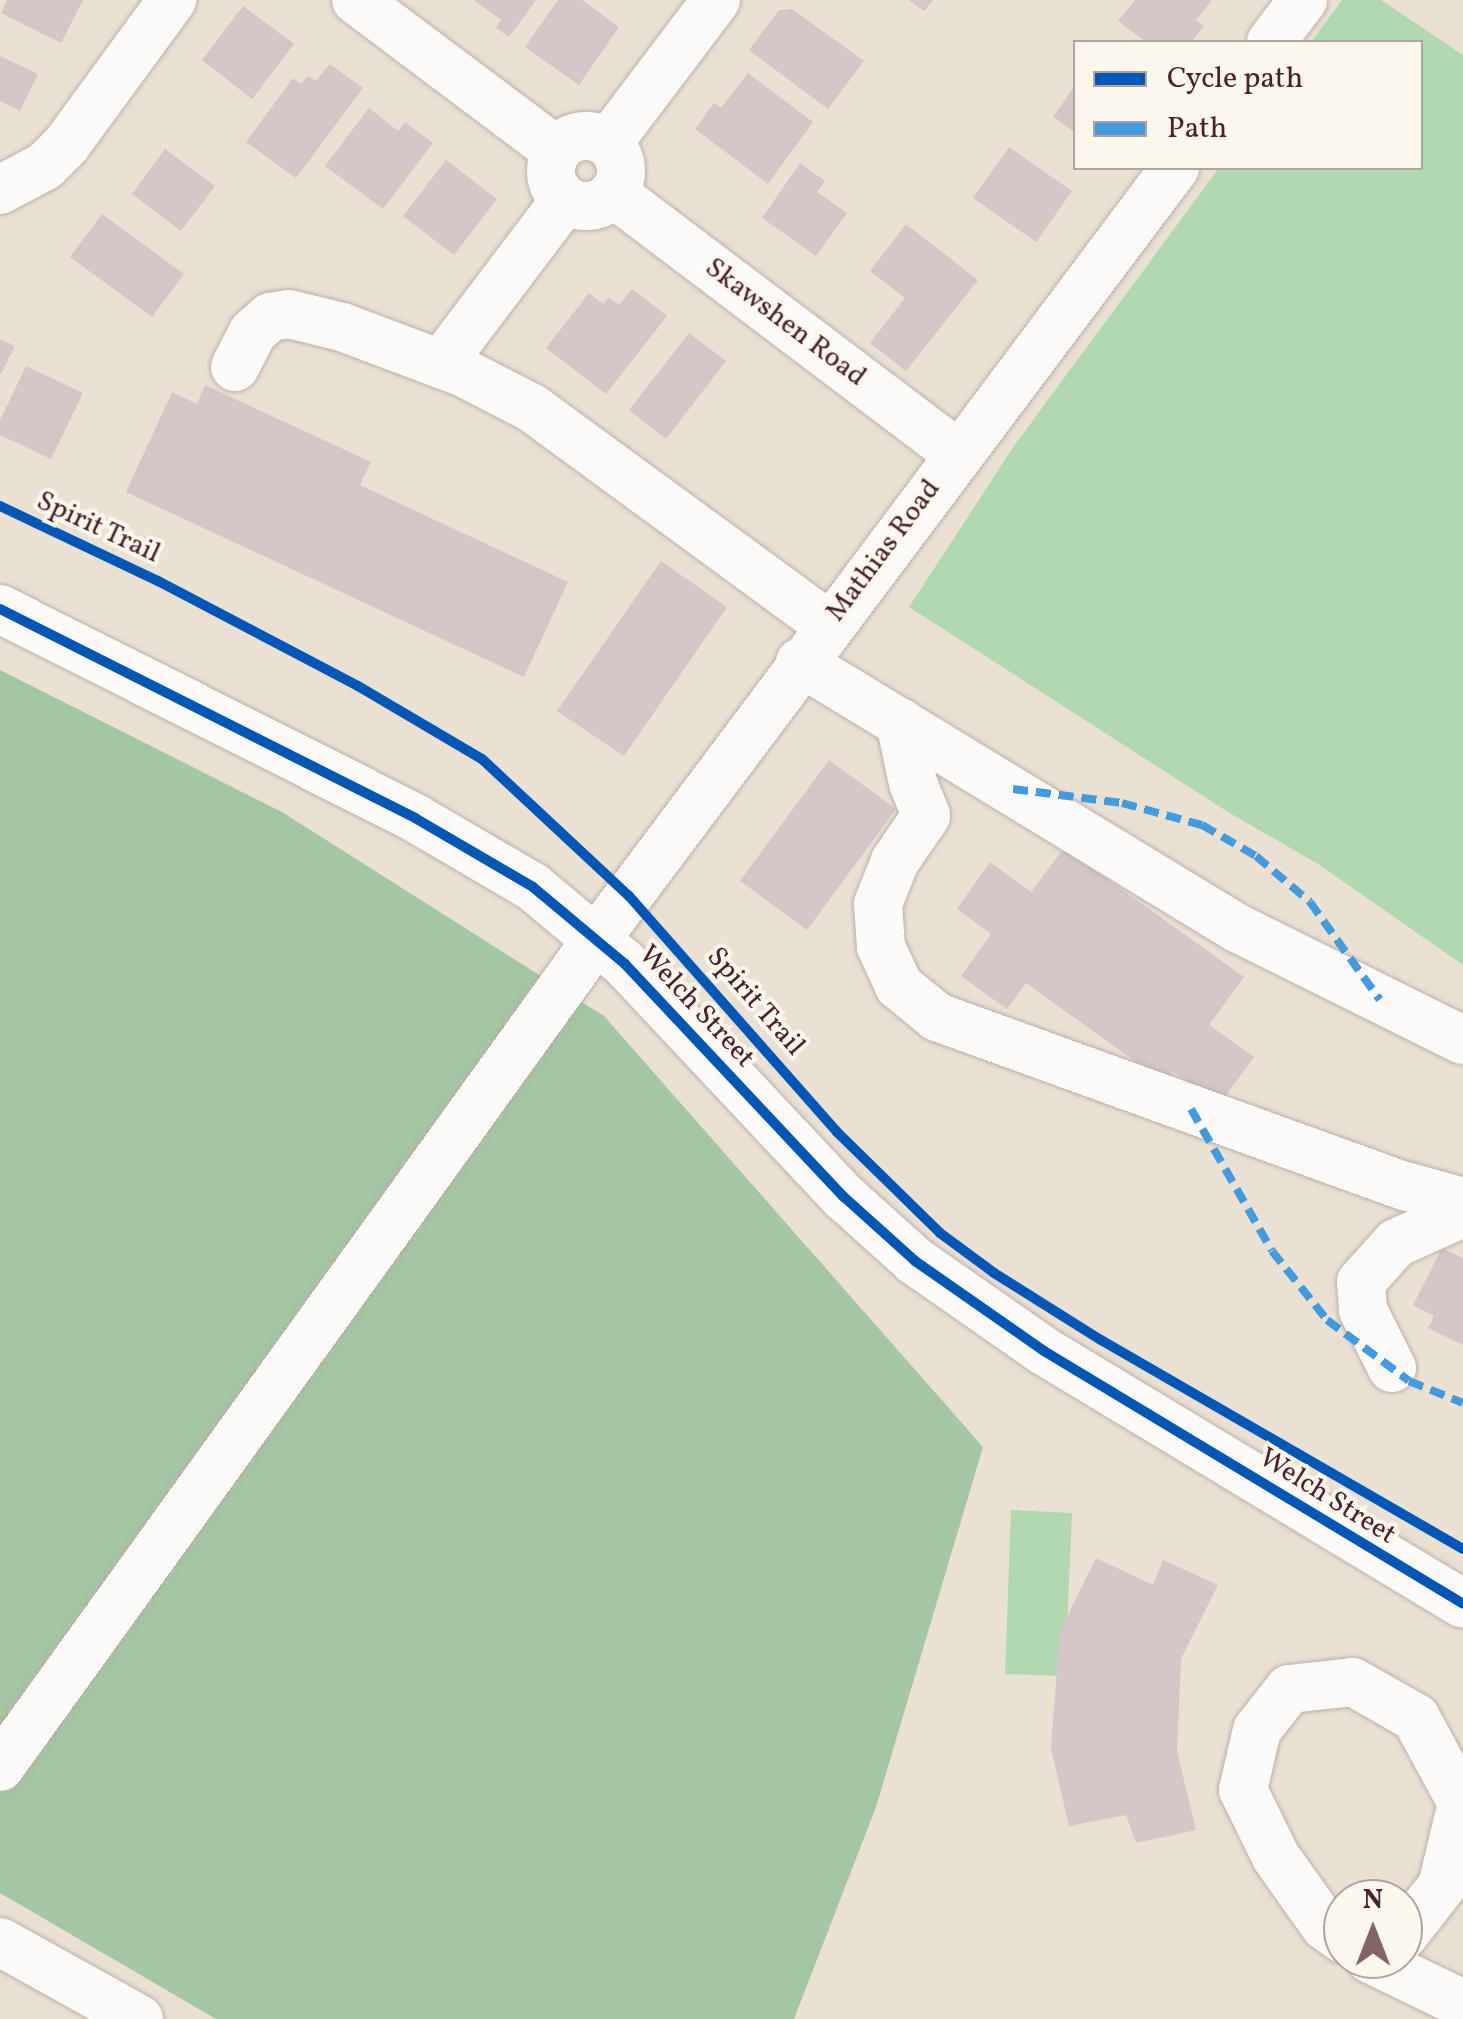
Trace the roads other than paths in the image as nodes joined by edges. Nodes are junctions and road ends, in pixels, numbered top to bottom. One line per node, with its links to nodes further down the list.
1 (172, 0): 9 (street)
2 (356, 0): 7 (street)
3 (716, 0): 6 (street)
4 (1303, 0): 5 (street)
5 (1273, 40)
6 (608, 143): 7 (street); 10 (street)
7 (556, 150): 11 (street)
8 (1174, 170): 14 (street, Mathias Road)
9 (0, 190)
10 (613, 193): 11 (street); 14 (street, Skawshen Road)
11 (565, 200): 12 (street)
12 (441, 364): 13 (street); 16 (street)
13 (235, 367)
14 (957, 454): 16 (street, Mathias Road)
15 (0, 609): 18 (street, Welch Street)
16 (814, 644): 17 (street); 18 (street, Mathias Road)
17 (900, 722): 19 (street); 20 (street)
18 (599, 940): 23 (street, Welch Street); 24 (street, Mathias Road)
19 (1463, 1040)
20 (1463, 1202)
21 (1463, 1212): 22 (street)
22 (1392, 1368)
23 (1463, 1604)
24 (0, 1767)
25 (0, 1942): 29 (street)
26 (1376, 1952): 26 (street)
27 (1421, 1979): 28 (street)
28 (1463, 2004)
29 (139, 2019)

